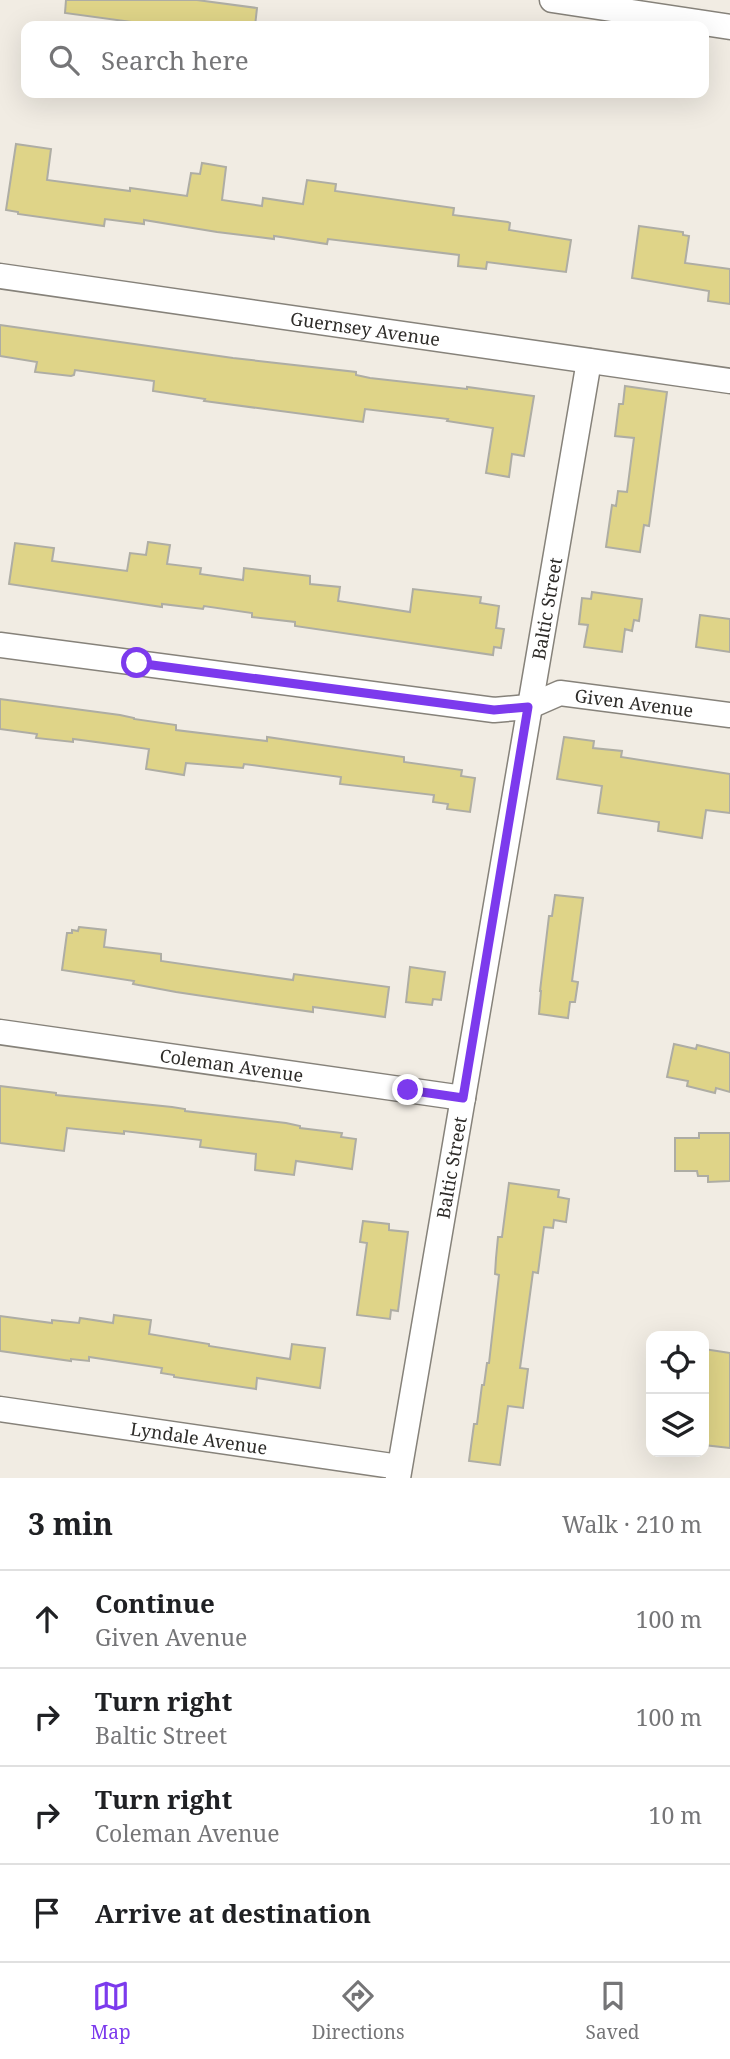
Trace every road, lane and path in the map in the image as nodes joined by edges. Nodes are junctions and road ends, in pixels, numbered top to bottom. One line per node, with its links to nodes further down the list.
1 (552, 0): 2 (street)
2 (690, 21)
3 (709, 24): 4 (street)
4 (730, 27)
5 (0, 276): 6 (street, Guernsey Avenue)
6 (589, 361): 7 (street, Guernsey Avenue); 9 (street, Baltic Street)
7 (730, 381)
8 (0, 645): 9 (street, Given Avenue)
9 (528, 707): 10 (street, Given Avenue); 12 (street, Baltic Street)
10 (730, 715)
11 (0, 1032): 12 (street, Coleman Avenue)
12 (463, 1098): 14 (street, Baltic Street)
13 (0, 1409): 14 (street, Lyndale Avenue)
14 (398, 1473)

